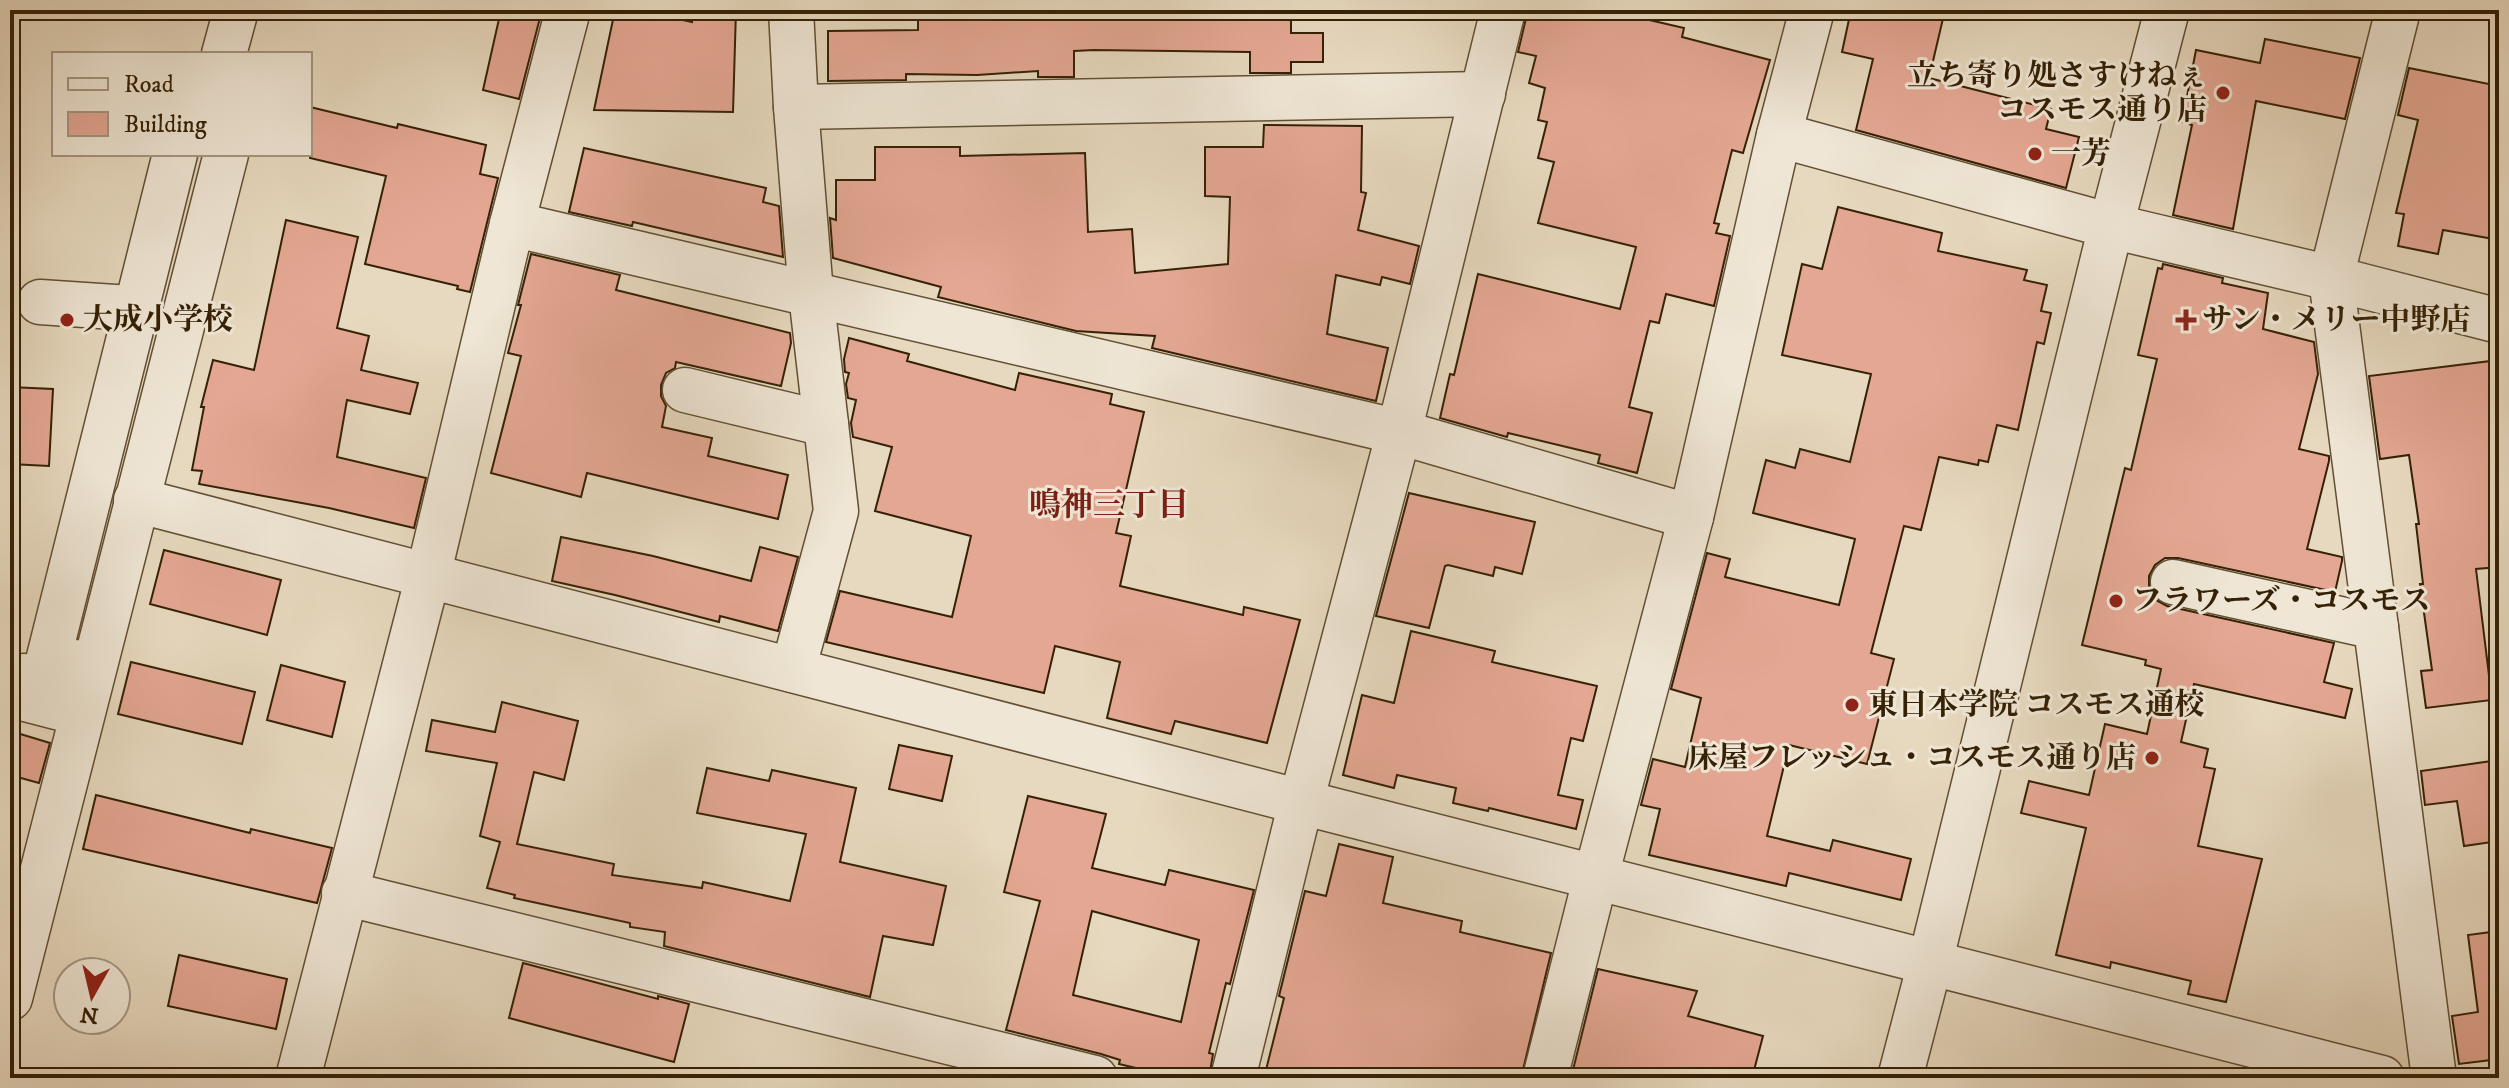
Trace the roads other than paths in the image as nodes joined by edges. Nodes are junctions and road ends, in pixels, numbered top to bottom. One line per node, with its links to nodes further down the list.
1 (211, 10): 10 (street)
2 (236, 10): 11 (street)
3 (264, 10): 12 (street)
4 (568, 10): 19 (street)
5 (791, 10): 14 (street)
6 (1503, 10): 13 (street)
7 (1812, 10): 15 (street)
8 (2167, 10): 20 (street)
9 (2398, 10): 21 (street)
10 (200, 52)
11 (225, 52)
12 (253, 52)
13 (1483, 94): 14 (street); 28 (street)
14 (796, 107): 22 (street)
15 (1779, 135): 20 (street); 30 (street)
16 (174, 156): 35 (street)
17 (198, 156): 36 (street)
18 (225, 156): 29 (street)
19 (512, 224): 22 (street); 31 (street)
20 (2111, 226): 21 (street); 40 (street)
21 (2331, 278): 25 (street); 33 (street)
22 (811, 294): 27 (street); 28 (street)
23 (40, 302): 24 (street)
24 (130, 308)
25 (2499, 321)
26 (685, 390): 27 (street)
27 (826, 424): 34 (street)
28 (1399, 432): 30 (street); 37 (street)
29 (136, 500): 31 (street); 41 (street)
30 (1691, 517): 38 (street)
31 (428, 576): 34 (street); 39 (street)
32 (2173, 582): 33 (street)
33 (2376, 627): 49 (street)
34 (793, 670): 37 (street)
35 (10, 672)
36 (10, 695)
37 (1301, 802): 38 (street); 45 (street)
38 (1596, 876): 40 (street); 46 (street)
39 (344, 893): 43 (street); 44 (street)
40 (1930, 963): 42 (street); 47 (street)
41 (10, 998)
42 (2249, 1061): 48 (street)
43 (298, 1078)
44 (1095, 1078)
45 (1233, 1078)
46 (1545, 1078)
47 (1900, 1078)
48 (2382, 1078)
49 (2434, 1078)

